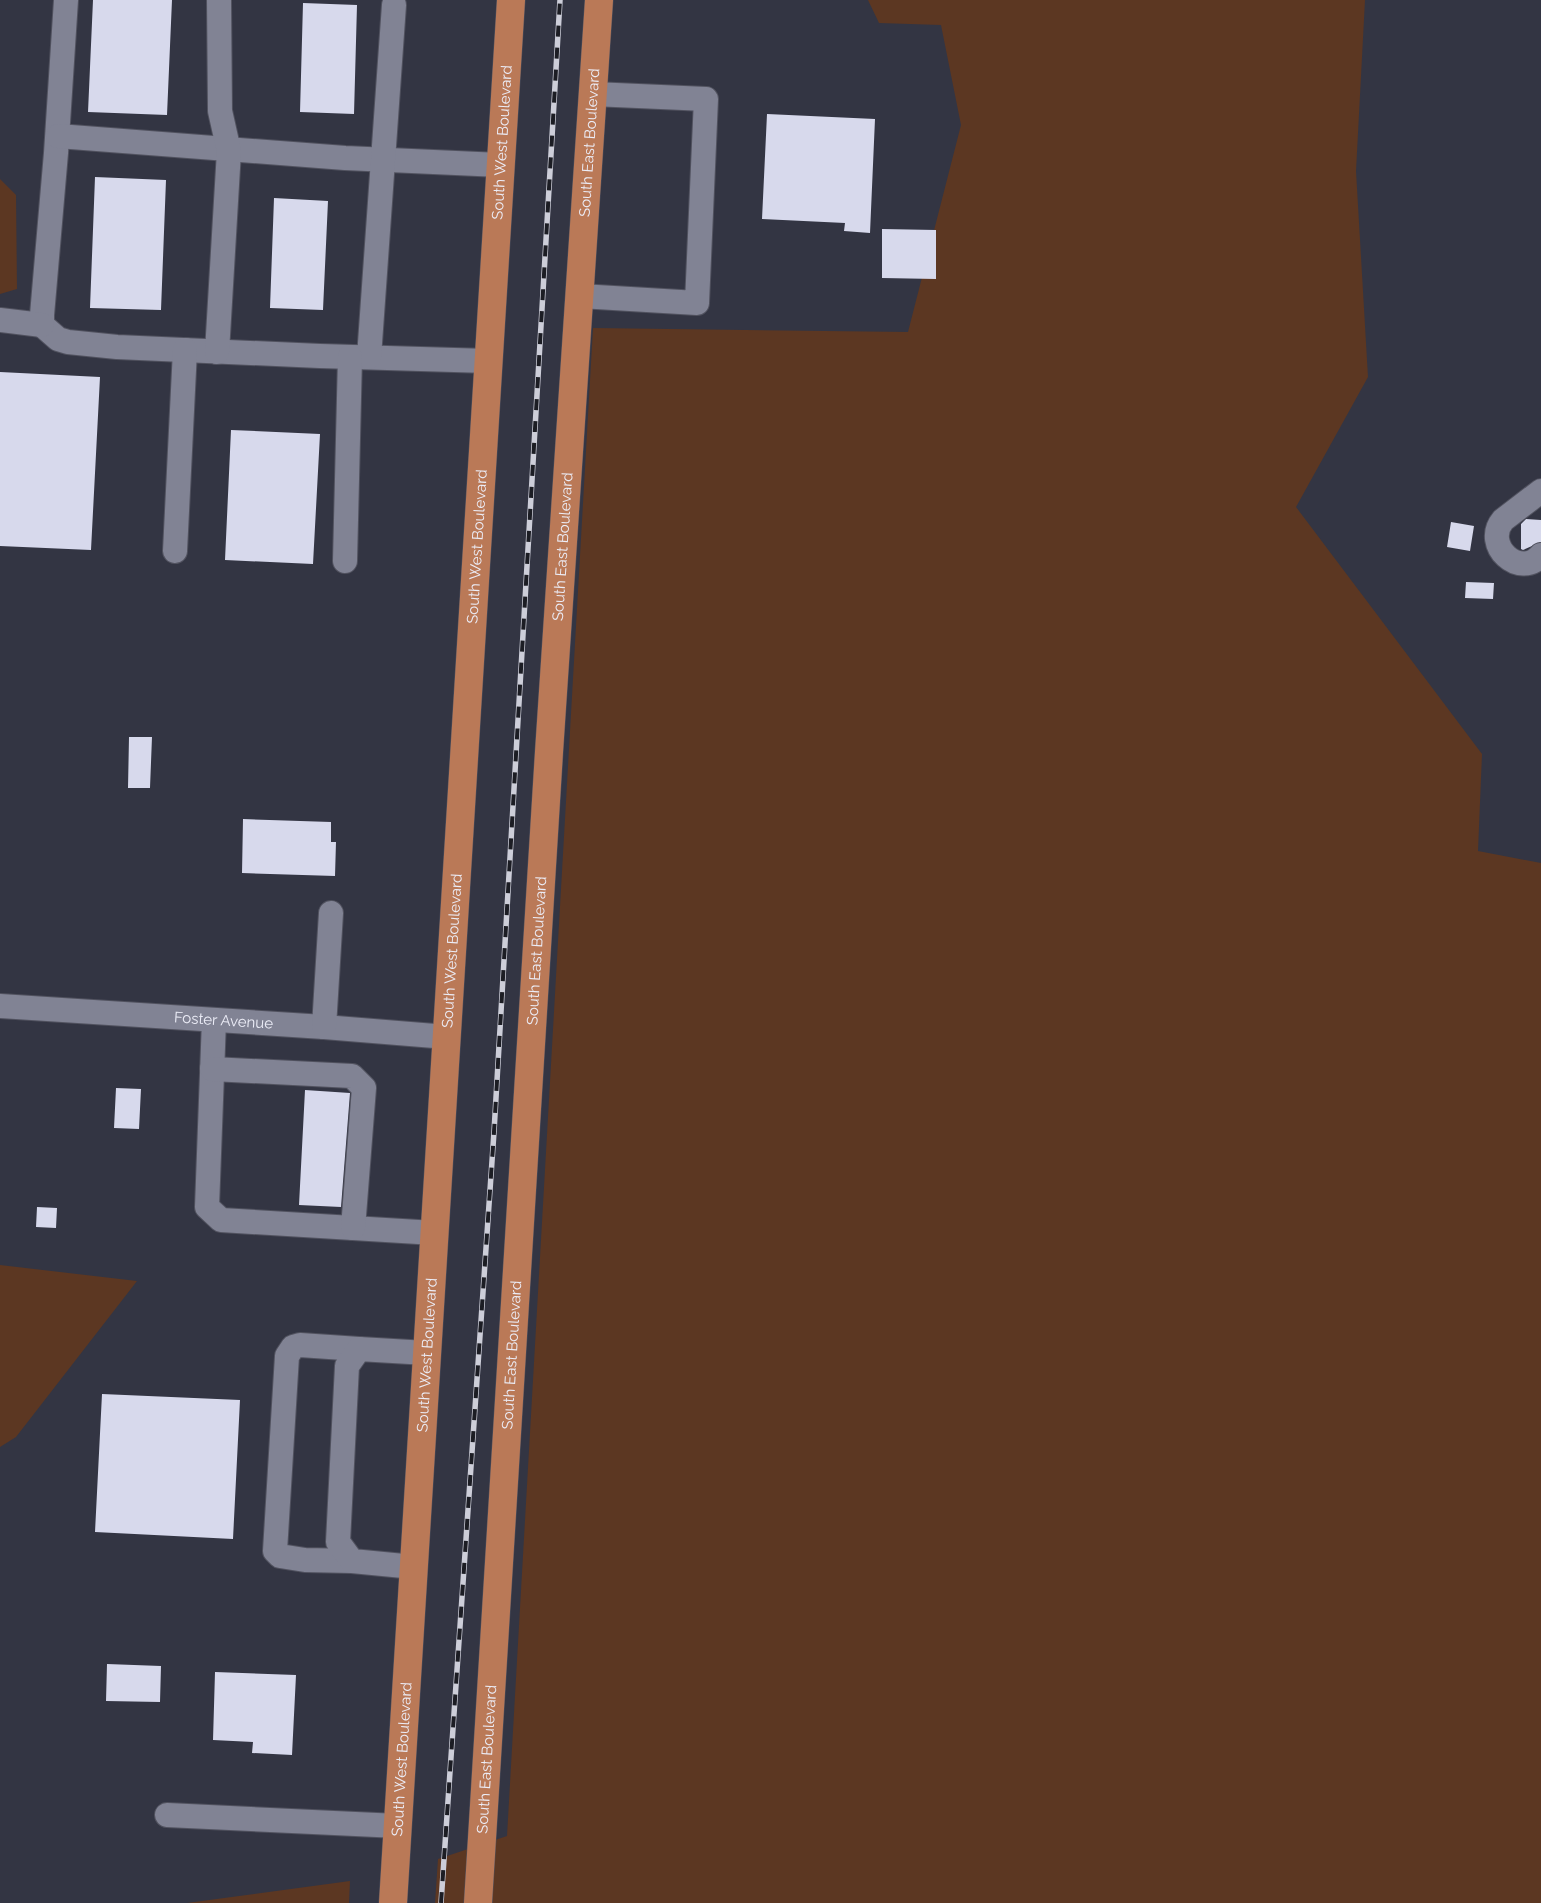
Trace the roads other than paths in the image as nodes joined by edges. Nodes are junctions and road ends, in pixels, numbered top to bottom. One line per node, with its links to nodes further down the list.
1 (66, 0): 7 (street)
2 (219, 0): 8 (street)
3 (511, 0): 10 (main road, South West Boulevard)
4 (599, 0): 6 (main road, South East Boulevard)
5 (394, 5): 9 (street)
6 (593, 94): 11 (main road, South East Boulevard); 11 (street)
7 (58, 136): 8 (street); 13 (street)
8 (230, 151): 9 (street); 15 (street)
9 (384, 160): 10 (street); 16 (street)
10 (500, 165): 17 (main road, South West Boulevard)
11 (580, 296): 37 (main road, South East Boulevard)
12 (0, 320): 13 (street)
13 (42, 325): 14 (street)
14 (186, 350): 15 (street); 19 (street)
15 (217, 352): 16 (street)
16 (360, 357): 17 (street); 21 (street)
17 (488, 360): 26 (main road, South West Boulevard)
18 (1541, 491): 20 (street)
19 (175, 551)
20 (1541, 555)
21 (346, 561)
22 (331, 913): 25 (street)
23 (0, 1006): 24 (street, Foster Avenue)
24 (214, 1020): 25 (street, Foster Avenue); 27 (street)
25 (324, 1026): 26 (street, Foster Avenue)
26 (447, 1037): 29 (main road, South West Boulevard)
27 (212, 1069): 28 (street); 28 (street)
28 (353, 1228): 29 (street)
29 (435, 1233): 31 (main road, South West Boulevard)
30 (360, 1349): 31 (street); 32 (street); 32 (street)
31 (427, 1353): 33 (main road, South West Boulevard)
32 (352, 1561): 33 (street)
33 (414, 1567): 35 (main road, South West Boulevard)
34 (167, 1815): 35 (street)
35 (398, 1826): 36 (main road, South West Boulevard)
36 (393, 1903)
37 (478, 1903)

